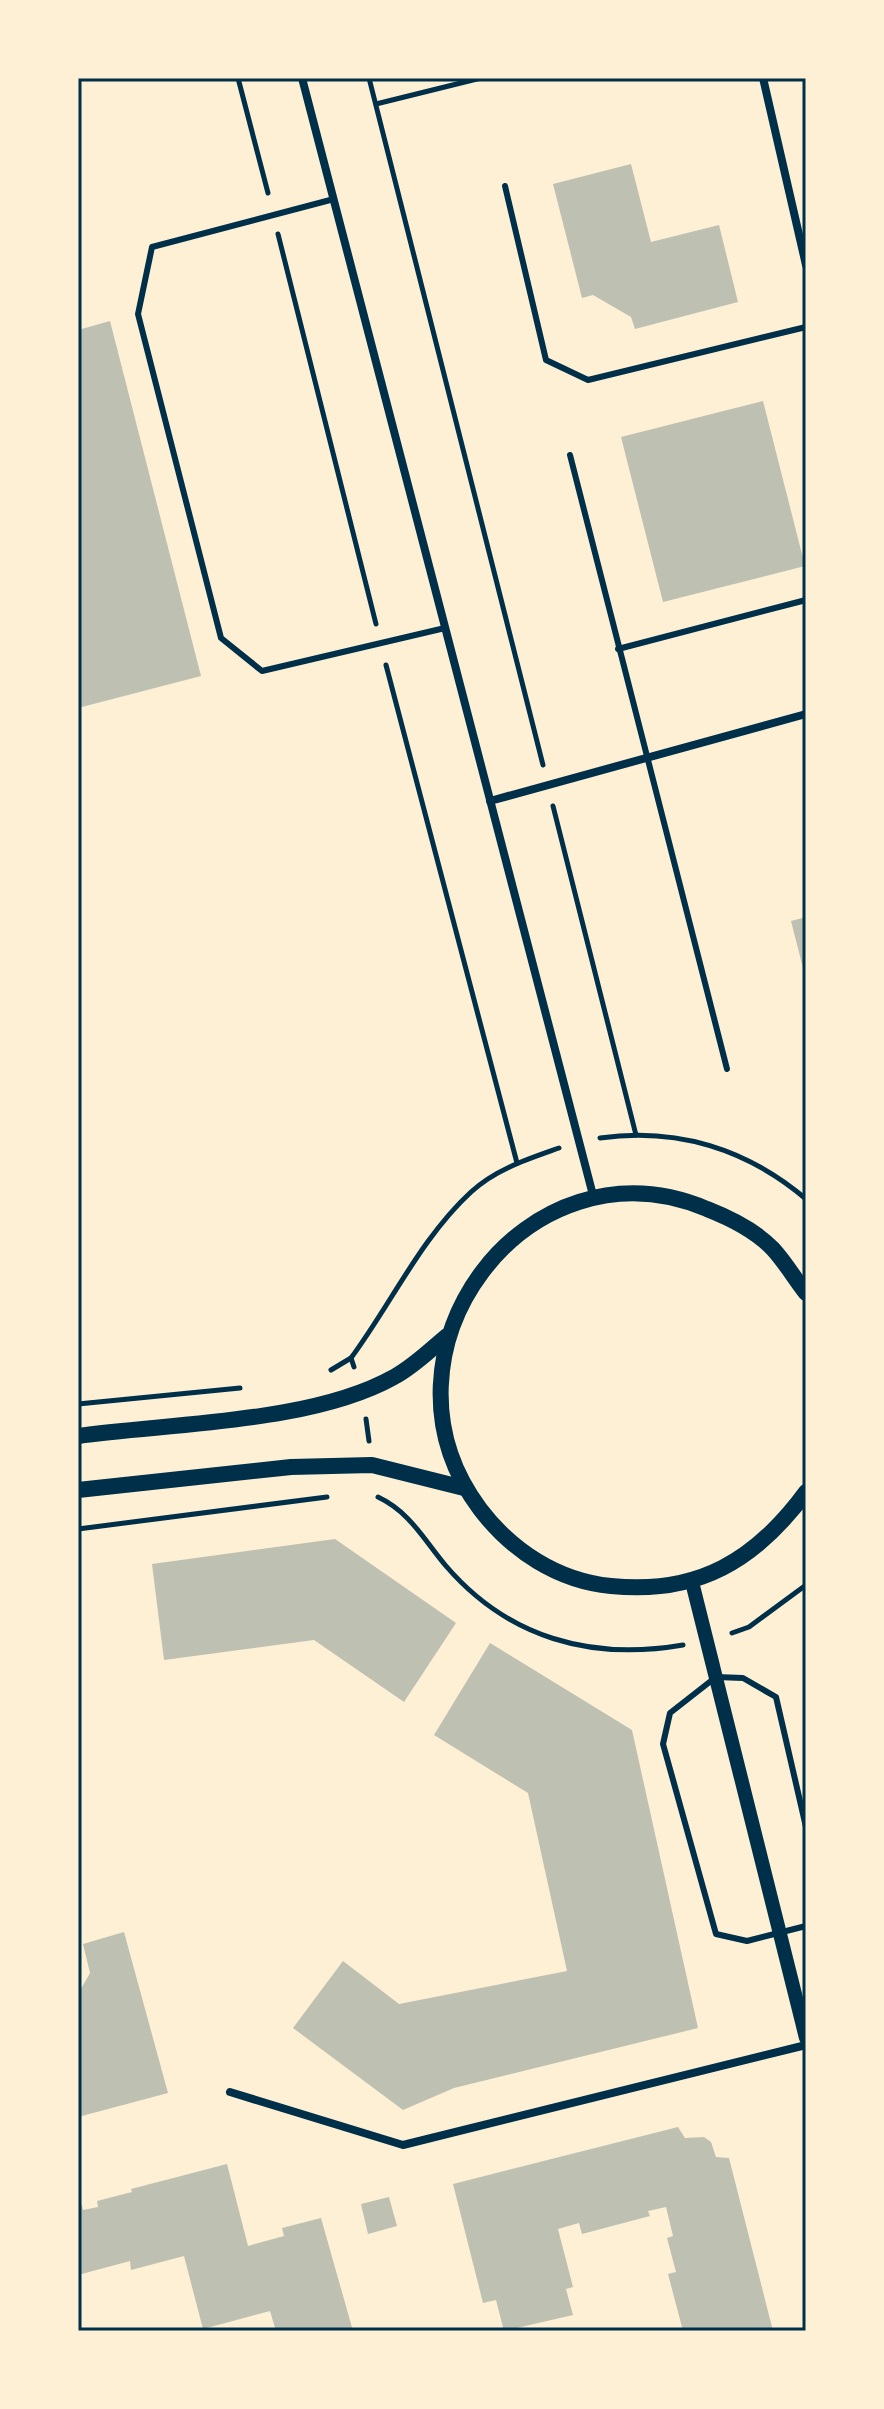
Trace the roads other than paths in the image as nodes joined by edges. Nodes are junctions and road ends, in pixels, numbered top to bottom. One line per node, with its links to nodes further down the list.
1 (302, 78): 4 (street)
2 (763, 78): 5 (street)
3 (505, 186): 6 (lane)
4 (334, 199): 9 (street); 9 (lane)
5 (806, 265)
6 (806, 327)
7 (570, 455): 10 (lane)
8 (806, 600): 10 (lane)
9 (445, 628): 13 (street)
10 (618, 649): 12 (lane)
11 (806, 714): 12 (street)
12 (645, 760): 13 (street); 14 (lane)
13 (490, 801): 15 (street)
14 (727, 1069)
15 (594, 1199): 16 (main road); 17 (main road)
16 (806, 1293)
17 (447, 1336): 18 (main road); 19 (main road)
18 (78, 1436)
19 (464, 1488): 20 (main road); 22 (main road)
20 (78, 1490)
21 (806, 1492): 22 (main road)
22 (692, 1582): 23 (street)
23 (716, 1677): 24 (lane); 26 (street); 26 (lane)
24 (806, 1827)
25 (806, 1926): 26 (lane)
26 (780, 1935): 27 (street)
27 (806, 2038)
28 (806, 2045): 29 (street)
29 (230, 2092)

